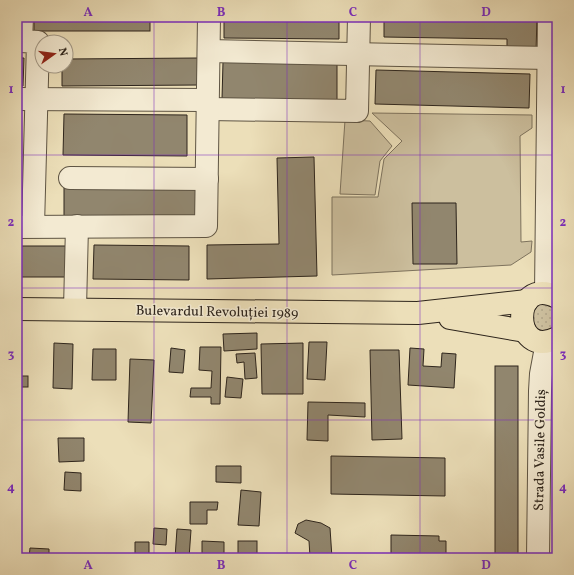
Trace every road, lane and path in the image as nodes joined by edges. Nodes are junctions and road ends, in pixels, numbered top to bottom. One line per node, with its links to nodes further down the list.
1 (22, 17): 8 (street)
2 (209, 17): 5 (street)
3 (359, 17): 6 (street)
4 (549, 17): 7 (street)
5 (209, 51): 6 (street); 9 (street)
6 (359, 54): 7 (street); 9 (street)
7 (549, 58): 12 (street)
8 (27, 99): 9 (street); 14 (street)
9 (208, 105): 11 (street)
10 (70, 178): 11 (street)
11 (207, 179): 13 (street)
12 (552, 195): 15 (street)
13 (77, 226): 14 (street); 17 (street)
14 (25, 227)
15 (543, 297): 18 (main road, Bulevardul Revoluției 1989); 19 (main road)
16 (17, 309): 17 (main road, Bulevardul Revoluției 1989)
17 (75, 309): 18 (main road, Bulevardul Revoluției 1989)
18 (418, 313): 19 (main road, Bulevardul Revoluției 1989)
19 (525, 331): 20 (main road)
20 (552, 340): 21 (street, Strada Vasile Goldiș)
21 (548, 467): 22 (street, Strada Vasile Goldiș)
22 (538, 558)

